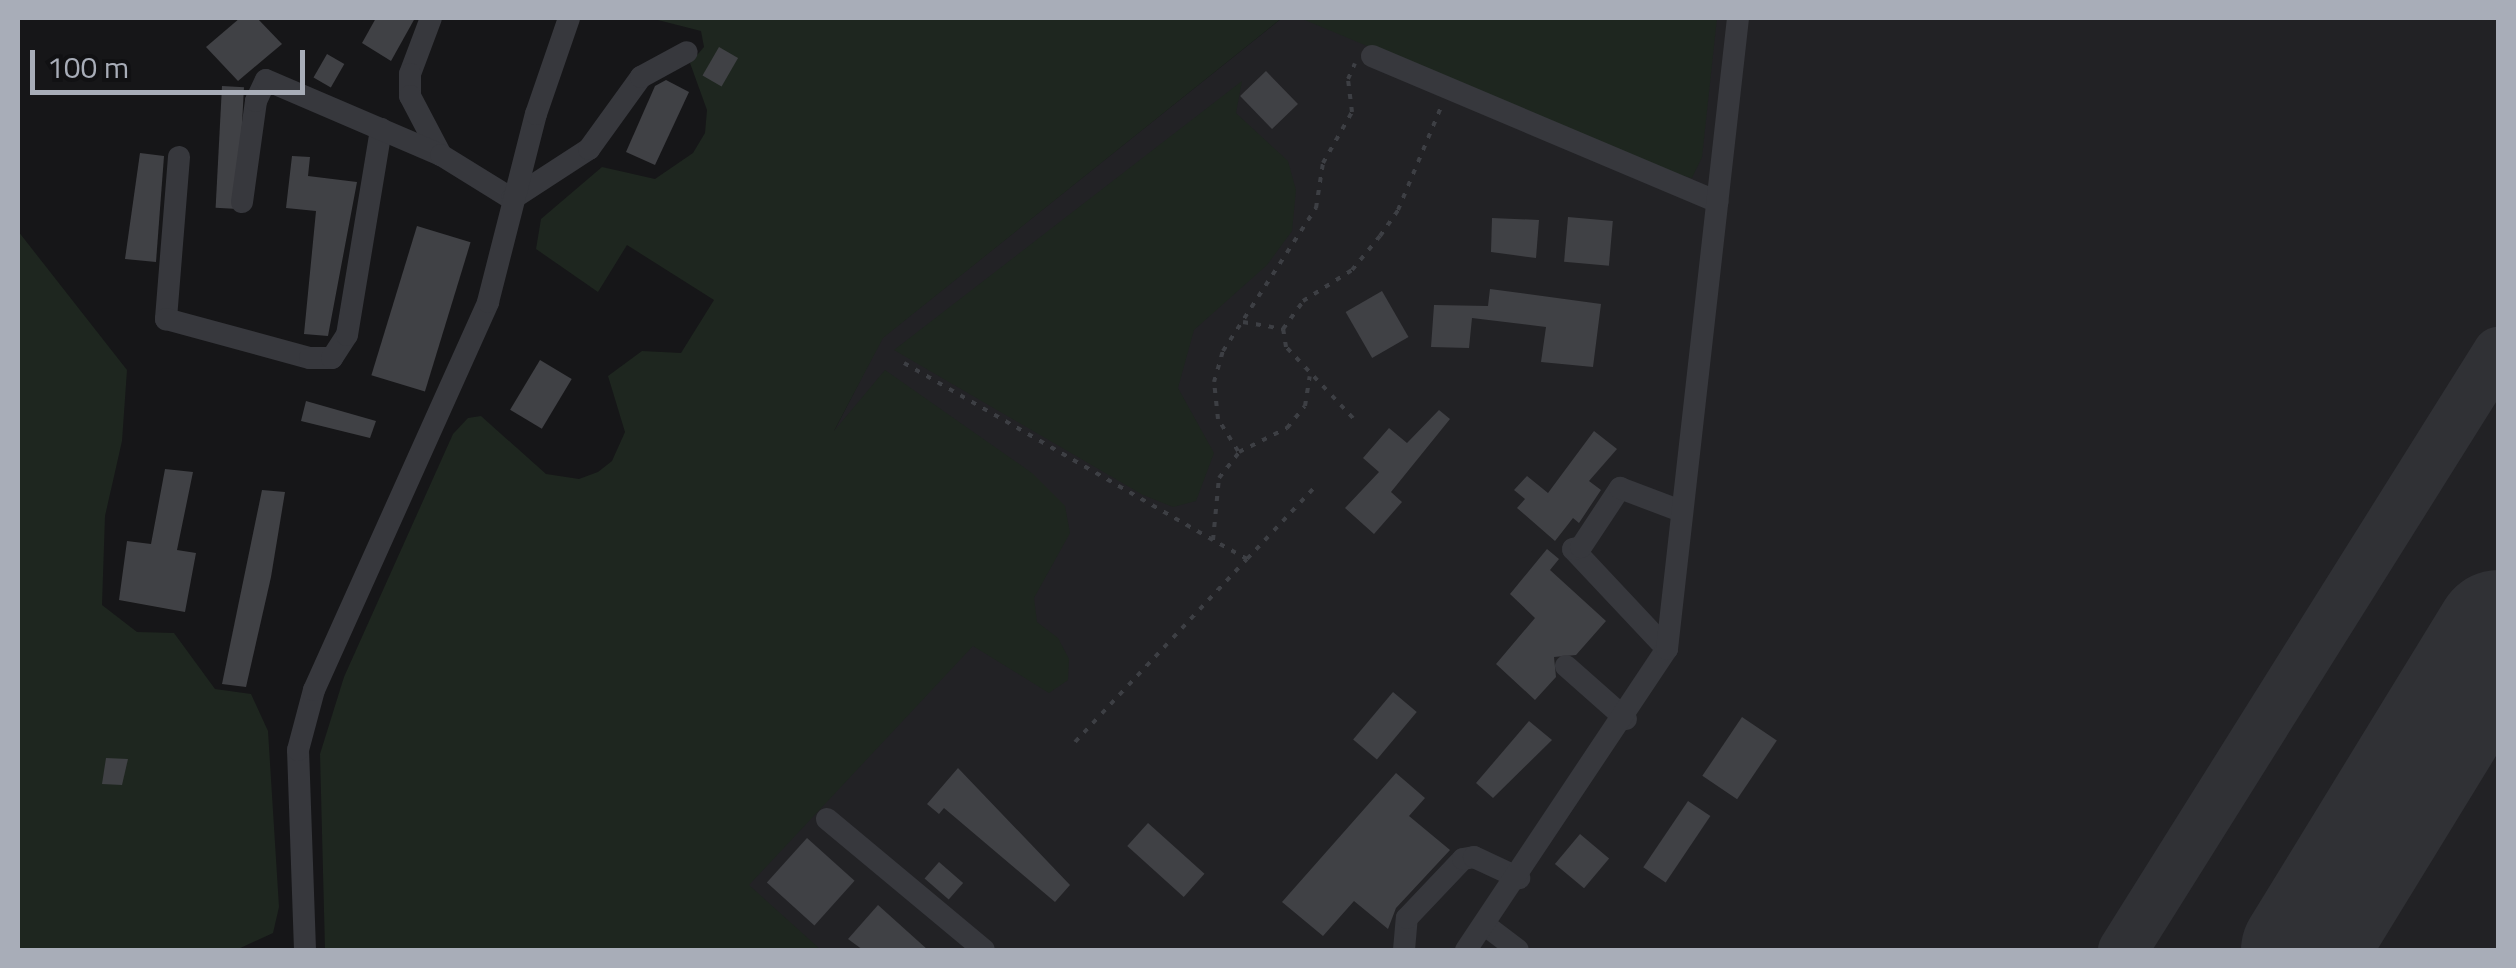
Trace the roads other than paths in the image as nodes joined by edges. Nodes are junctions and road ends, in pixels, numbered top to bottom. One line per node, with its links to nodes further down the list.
1 (431, 18): 7 (lane)
2 (570, 18): 9 (lane)
3 (1738, 18): 11 (lane)
4 (687, 52): 9 (lane)
5 (1372, 56): 11 (lane)
6 (381, 129): 7 (lane); 8 (lane); 10 (lane)
7 (441, 156): 9 (lane)
8 (178, 157)
9 (512, 199): 20 (lane)
10 (242, 202)
11 (1717, 202): 12 (lane)
12 (1680, 511): 13 (lane); 13 (lane)
13 (1667, 649): 15 (lane)
14 (1566, 666): 15 (lane)
15 (1626, 719): 17 (lane)
16 (827, 819): 21 (lane)
17 (1518, 878): 18 (lane); 22 (lane)
18 (1485, 925): 19 (lane); 23 (lane)
19 (1514, 949)
20 (305, 950)
21 (984, 950)
22 (1404, 950)
23 (1466, 950)

